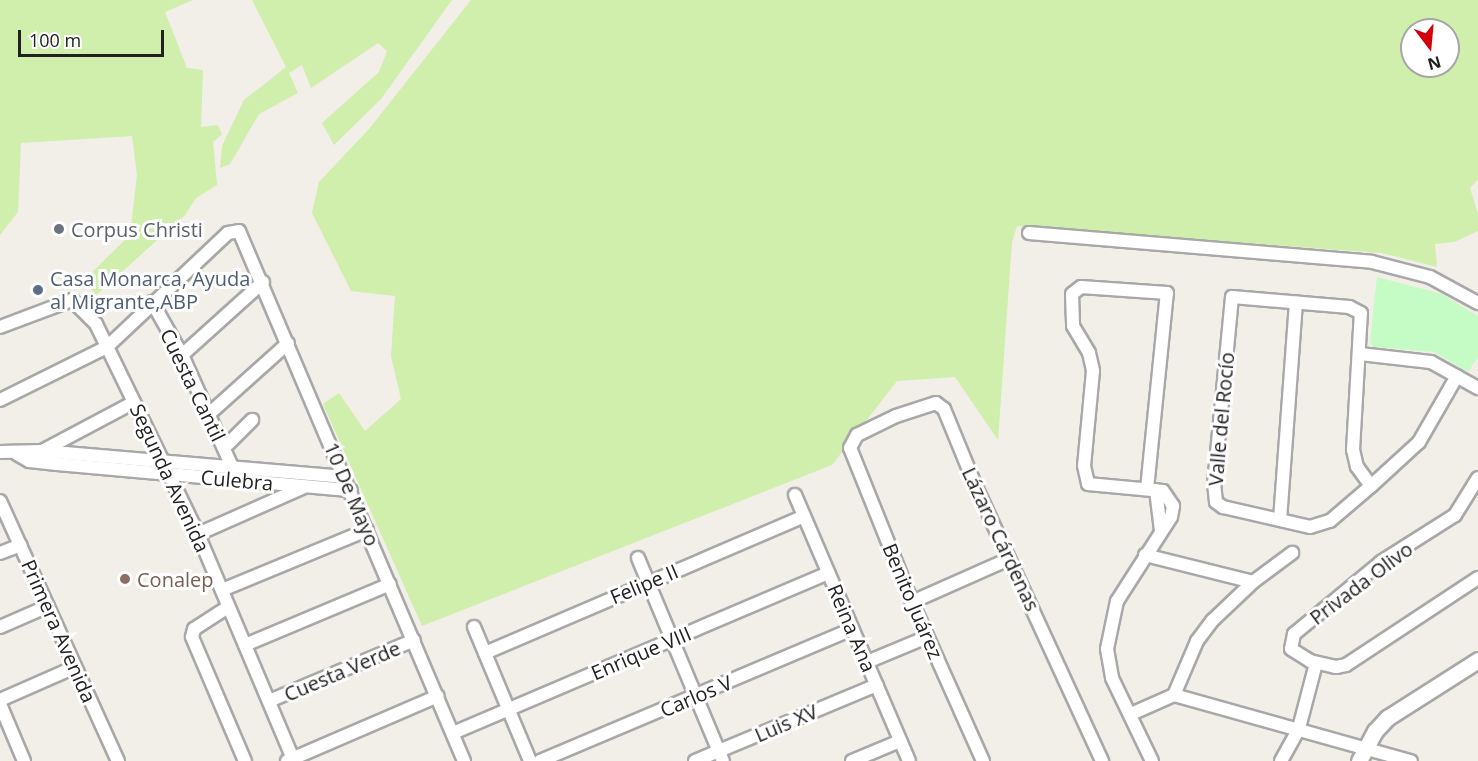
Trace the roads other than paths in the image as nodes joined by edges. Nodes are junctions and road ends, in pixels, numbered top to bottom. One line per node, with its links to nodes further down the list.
1 (1029, 233): 5 (street)
2 (263, 282): 3 (street, 10 De Mayo); 7 (street, 10 De Mayo); 10 (street)
3 (152, 302): 8 (street); 10 (street, Cuesta Cantil)
4 (1296, 303): 9 (street, Valle del Rocío); 35 (street); 35 (street, Valle del Rocío)
5 (1478, 303)
6 (0, 327): 8 (street, Segunda Avenida)
7 (288, 343): 15 (street); 26 (street, 10 De Mayo)
8 (107, 347): 13 (street); 14 (street, Segunda Avenida)
9 (1360, 354): 11 (street); 29 (street)
10 (182, 355): 15 (street, Cuesta Cantil)
11 (1457, 376): 12 (street); 29 (street, Valle del Rocío)
12 (1478, 388)
13 (0, 400)
14 (134, 402): 19 (street); 23 (street, Segunda Avenida)
15 (209, 414): 18 (street, Cuesta Cantil)
16 (252, 420): 18 (street)
17 (852, 439): 44 (street, Lázaro Cárdenas); 51 (street, Benito Juárez)
18 (224, 448): 24 (street, Cuesta Cantil)
19 (42, 451): 21 (street, Culebra); 22 (street); 23 (street, Culebra)
20 (0, 452): 21 (street, Culebra)
21 (17, 454): 22 (street, Culebra)
22 (29, 461): 25 (street, Culebra)
23 (162, 461): 24 (street, Culebra); 25 (street, Segunda Avenida)
24 (233, 469): 26 (street, Culebra)
25 (170, 475): 28 (street, Culebra); 38 (street, Segunda Avenida)
26 (345, 477): 31 (street, 10 De Mayo)
27 (1478, 478): 64 (street, Privada Olivo)
28 (305, 486): 31 (street, Culebra); 38 (street)
29 (1371, 486): 35 (street, Valle del Rocío)
30 (1152, 489): 30 (street); 37 (street); 37 (street)
31 (351, 490): 36 (street, 10 De Mayo)
32 (795, 495): 34 (street, Reina Ana)
33 (0, 501): 39 (street, Primera Avenida)
34 (804, 516): 45 (street, Reina Ana); 48 (street, Felipe II)
35 (1280, 520)
36 (367, 530): 49 (street, 10 De Mayo); 50 (street)
37 (1161, 530): 42 (street)
38 (198, 534): 50 (street, Segunda Avenida)
39 (21, 545): 41 (street); 52 (street, Primera Avenida)
40 (1292, 553): 47 (street)
41 (0, 554)
42 (1145, 555): 47 (street); 73 (street)
43 (638, 558): 48 (street)
44 (1009, 559): 51 (street); 90 (street, Lázaro Cárdenas)
45 (828, 573): 56 (street, Reina Ana); 59 (street, Enrique VIII)
46 (1478, 578): 64 (street)
47 (1253, 582): 67 (street)
48 (648, 583): 59 (street); 61 (street, Felipe II)
49 (390, 584): 58 (street, 10 De Mayo); 60 (street)
50 (222, 590): 53 (street, Segunda Avenida)
51 (912, 603): 57 (street, Benito Juárez)
52 (48, 606): 54 (street); 65 (street, Primera Avenida)
53 (228, 608): 60 (street, Segunda Avenida); 82 (street)
54 (0, 627)
55 (474, 627): 61 (street)
56 (852, 629): 63 (street, Reina Ana); 69 (street, Carlos V)
57 (927, 637): 63 (street); 89 (street, Benito Juárez)
58 (414, 640): 68 (street, 10 De Mayo); 70 (street, Cuesta Verde)
59 (671, 641): 69 (street); 72 (street, Enrique VIII)
60 (245, 645): 70 (street, Segunda Avenida)
61 (485, 654): 72 (street)
62 (1478, 660): 77 (street)
63 (867, 662): 66 (street, Reina Ana)
64 (1313, 662): 74 (street)
65 (75, 667): 71 (street); 81 (street, Primera Avenida)
66 (877, 685): 76 (street, Reina Ana); 78 (street, Luis XV)
67 (1174, 695): 73 (street); 74 (street)
68 (438, 696): 75 (street, 10 De Mayo); 79 (street)
69 (695, 696): 78 (street); 85 (street, Carlos V)
70 (269, 701): 79 (street, Segunda Avenida)
71 (0, 702): 80 (street)
72 (507, 709): 75 (street, Enrique VIII); 84 (street)
73 (1131, 714): 91 (street)
74 (1294, 730): 77 (street); 92 (street)
75 (453, 733): 83 (street, 10 De Mayo)
76 (900, 741): 87 (street); 88 (street, Reina Ana)
77 (1362, 754): 93 (street)
78 (721, 756): 86 (street, Luis XV)
79 (290, 760)
80 (24, 761)
81 (118, 761)
82 (245, 761)
83 (464, 761)
84 (530, 761)
85 (540, 761)
86 (695, 761)
87 (852, 761)
88 (909, 761)
89 (983, 761)
90 (1102, 761)
91 (1152, 761)
92 (1281, 761)
93 (1411, 761)

